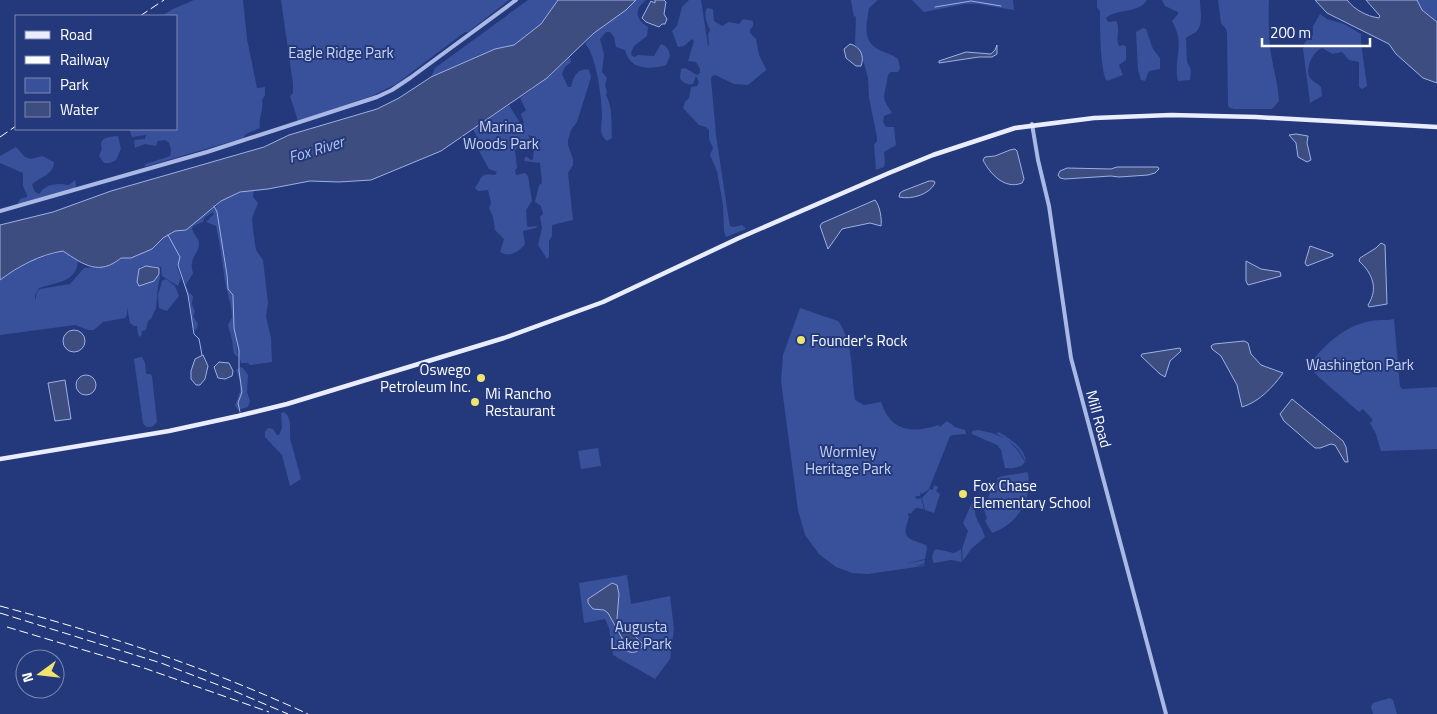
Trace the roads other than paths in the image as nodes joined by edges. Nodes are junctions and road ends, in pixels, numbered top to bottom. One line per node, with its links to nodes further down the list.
1 (516, 0): 4 (street)
2 (1032, 124): 3 (main road); 5 (main road); 6 (street, Mill Road)
3 (1437, 128)
4 (0, 211)
5 (0, 459)
6 (1166, 714)

